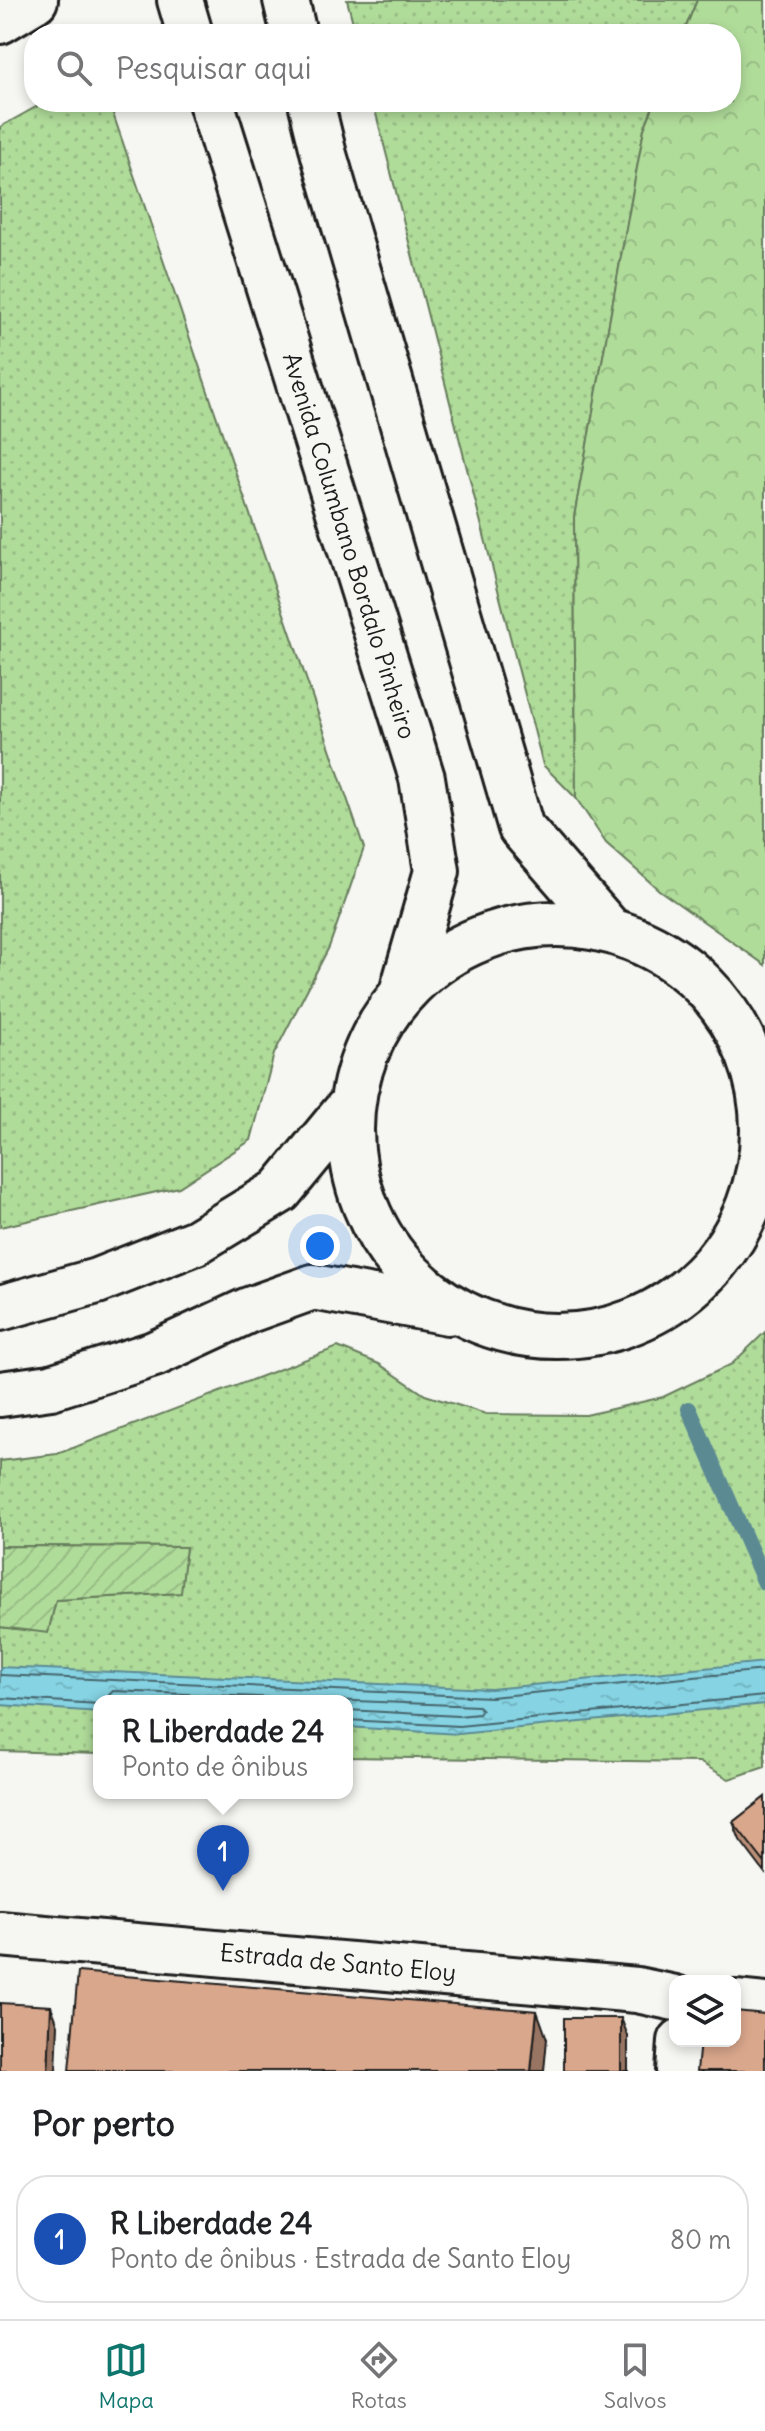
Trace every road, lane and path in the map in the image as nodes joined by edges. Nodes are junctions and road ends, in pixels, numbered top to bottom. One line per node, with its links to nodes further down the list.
1 (35, 0): 4 (main road)
2 (180, 0): 5 (main road)
3 (286, 0): 6 (main road)
4 (0, 21)
5 (187, 24)
6 (292, 24)
7 (214, 112): 10 (main road, Avenida Columbano Bordalo Pinheiro)
8 (313, 112): 9 (main road)
9 (610, 930): 10 (main road); 11 (main road)
10 (402, 993): 12 (main road)
11 (747, 1020): 14 (main road)
12 (350, 1106): 15 (main road); 16 (main road)
13 (765, 1222): 14 (main road)
14 (719, 1259): 16 (main road)
15 (0, 1308)
16 (460, 1314): 17 (main road)
17 (0, 1394)
18 (0, 1934): 19 (main road, Estrada de Santo Eloy)
19 (669, 1997)
20 (741, 2004): 21 (main road)
21 (765, 2006)
22 (681, 2047): 23 (main road)
23 (679, 2071)

